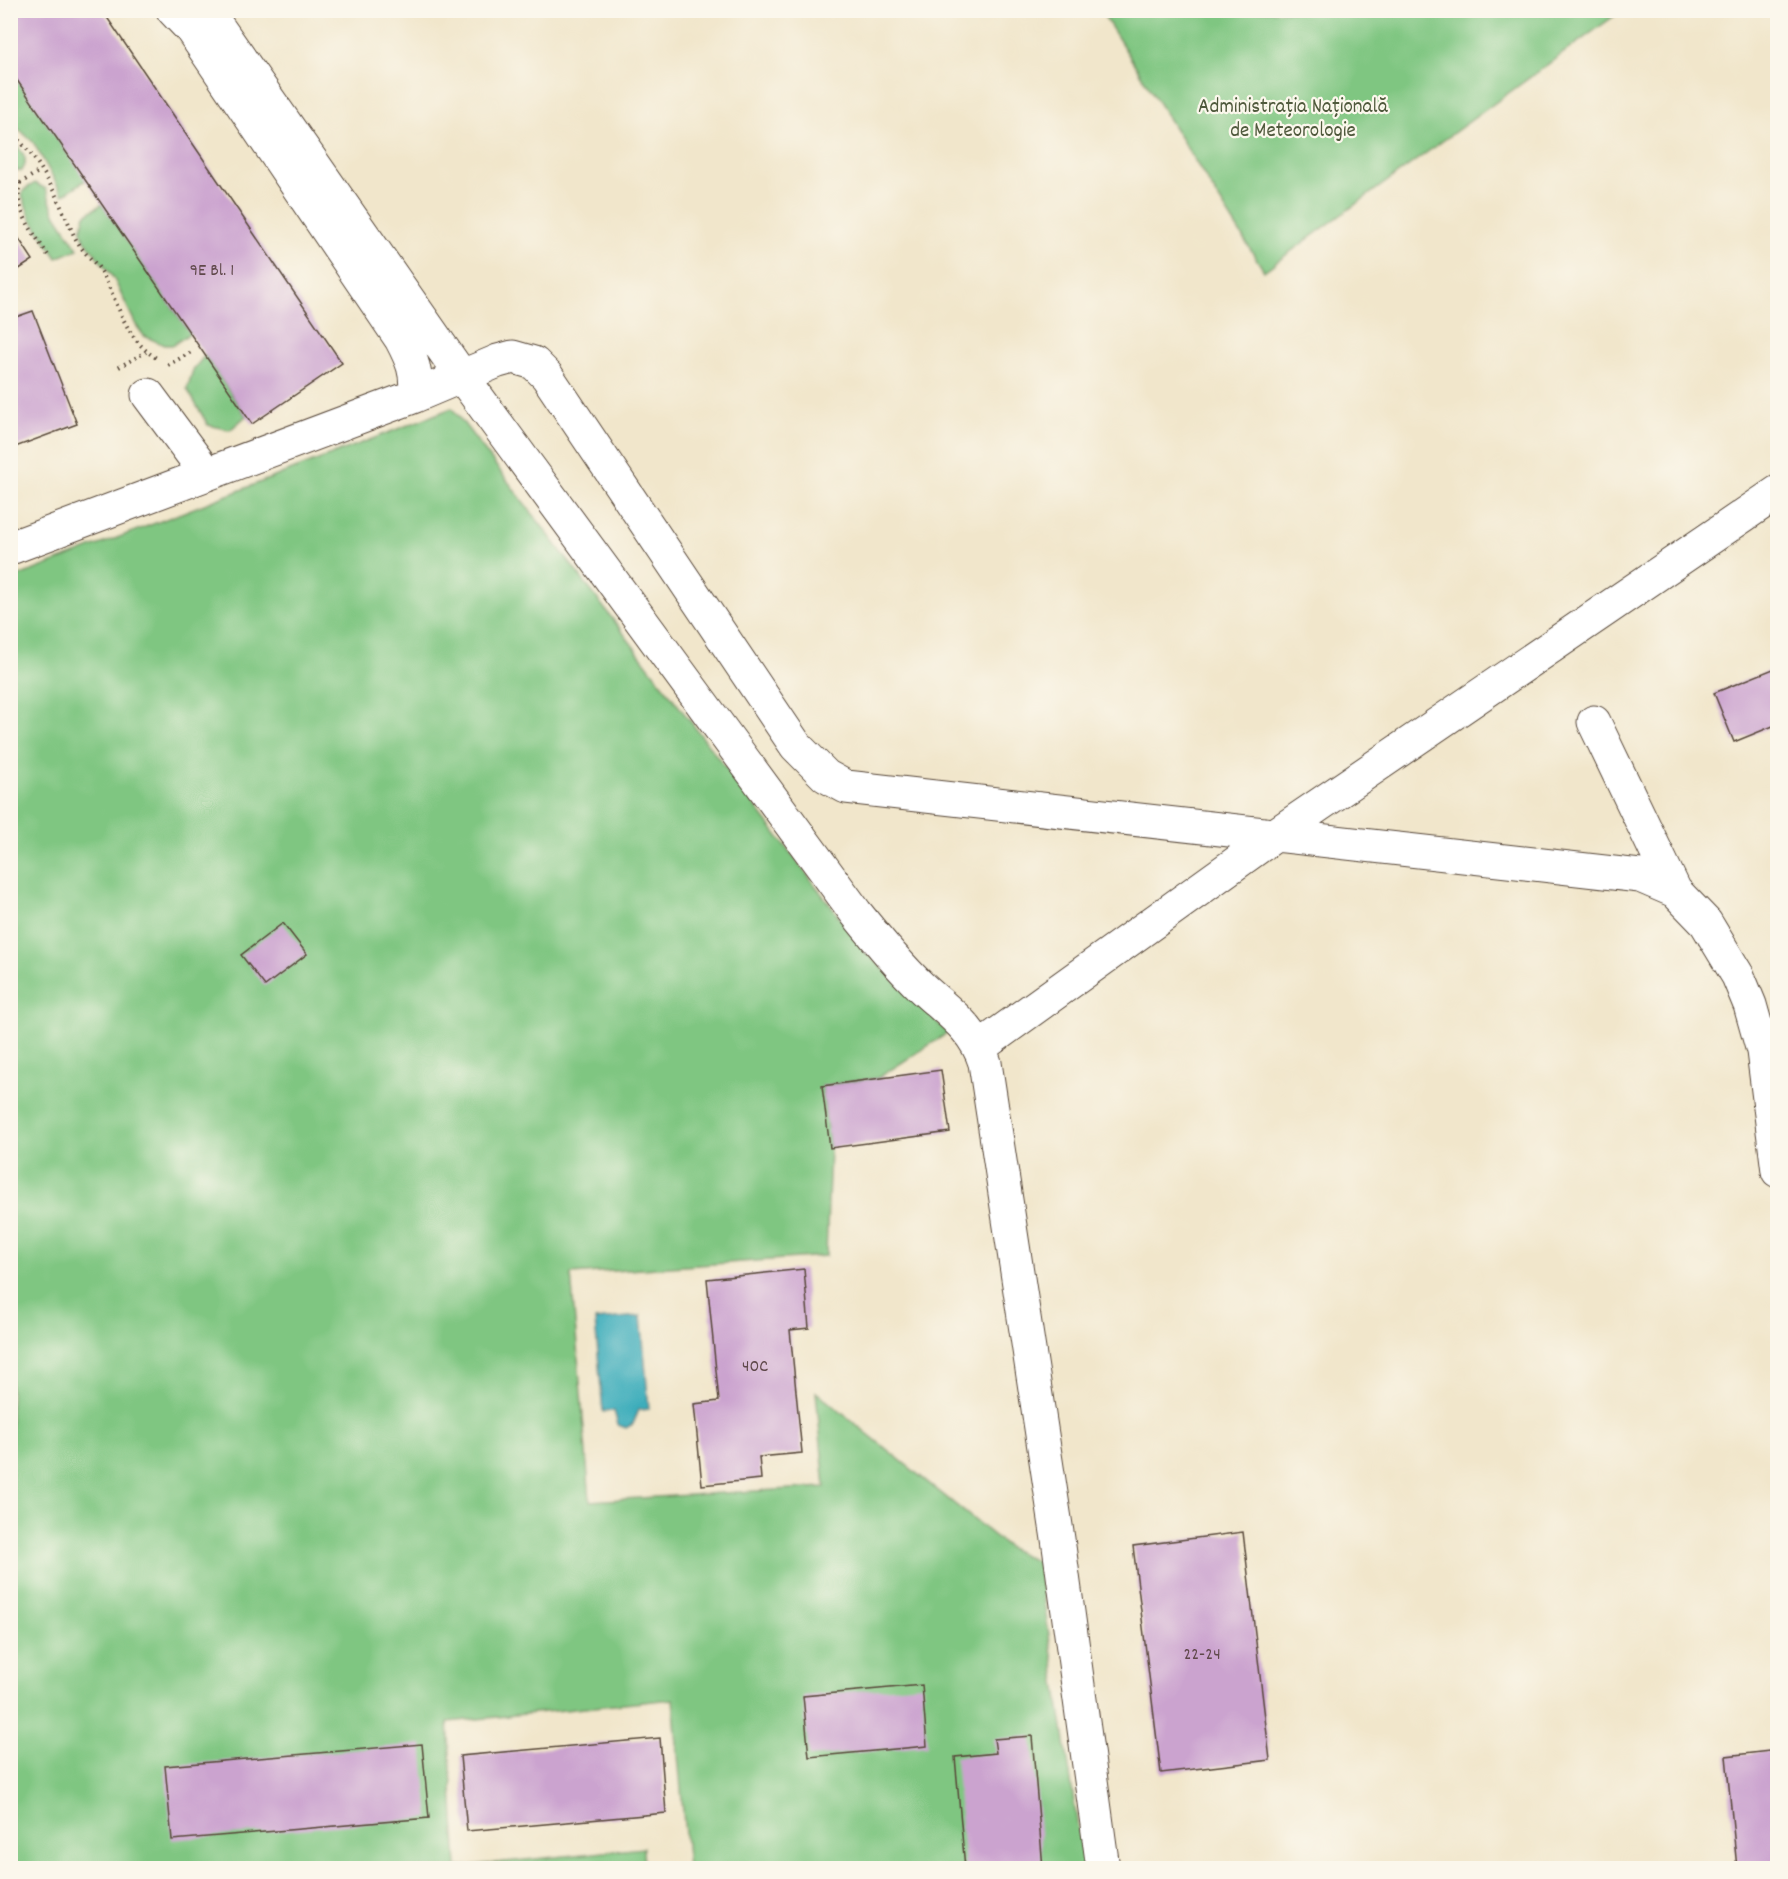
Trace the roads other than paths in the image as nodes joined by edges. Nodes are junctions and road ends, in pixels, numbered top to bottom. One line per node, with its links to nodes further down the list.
1 (173, 10): 5 (street)
2 (206, 10): 3 (street)
3 (461, 375): 5 (street); 10 (street); 12 (street)
4 (148, 394): 6 (street)
5 (415, 396): 6 (street)
6 (206, 473): 8 (street)
7 (1778, 492): 10 (street)
8 (10, 548)
9 (1594, 722): 11 (street)
10 (1275, 835): 11 (street); 12 (street)
11 (1675, 891): 13 (street)
12 (980, 1047): 14 (street)
13 (1778, 1171)
14 (1103, 1869)

